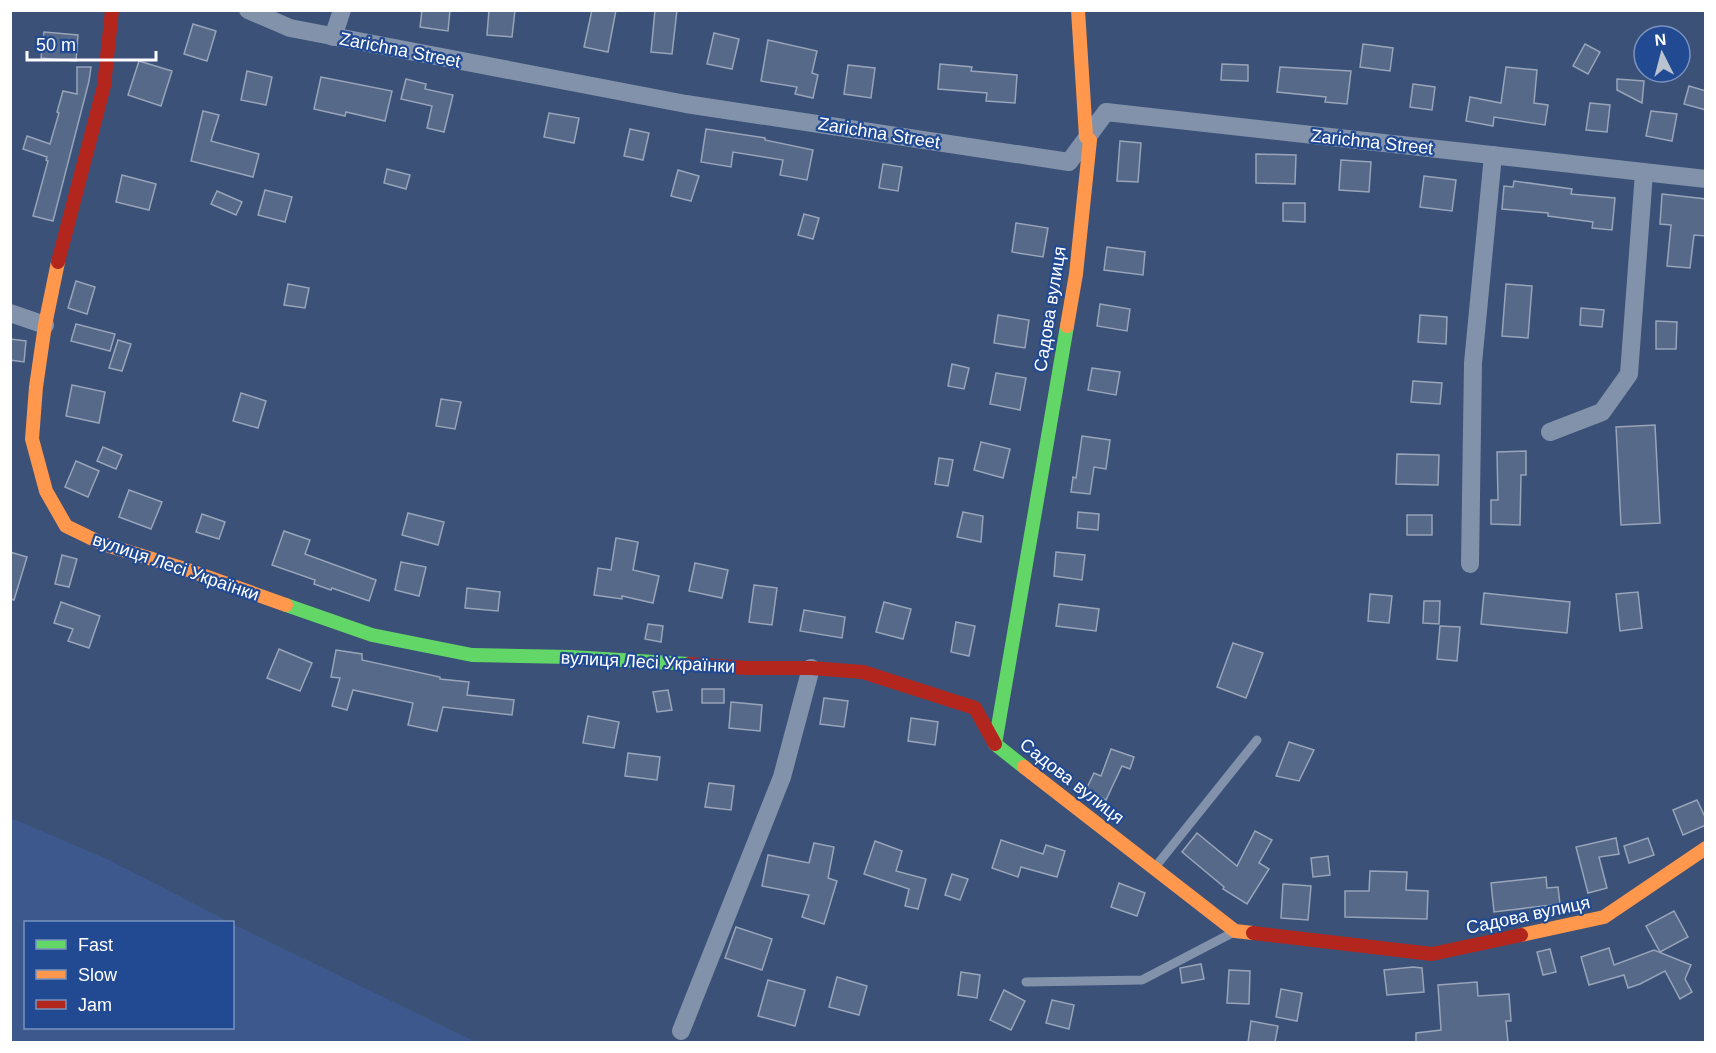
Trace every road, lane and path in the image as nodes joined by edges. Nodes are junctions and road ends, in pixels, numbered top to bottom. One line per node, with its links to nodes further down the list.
1 (112, 10): 11 (street, вулиця Лесі Українки)
2 (248, 10): 5 (street, Zarichna Street)
3 (342, 10): 5 (street)
4 (1078, 10): 6 (street, Садова вулиця)
5 (333, 37): 6 (street, Zarichna Street)
6 (1086, 137): 7 (street, Zarichna Street); 16 (street, Садова вулиця)
7 (1492, 156): 8 (street, Zarichna Street); 13 (street)
8 (1644, 173): 9 (street, Zarichna Street); 12 (street)
9 (1706, 179)
10 (10, 313): 11 (street)
11 (45, 325): 14 (street, вулиця Лесі Українки)
12 (1550, 432)
13 (1470, 564)
14 (811, 668): 16 (street, вулиця Лесі Українки); 21 (street)
15 (1257, 740): 18 (lane)
16 (995, 744): 18 (street, Садова вулиця)
17 (1706, 848): 19 (street, Садова вулиця)
18 (1154, 868): 19 (street, Садова вулиця)
19 (1235, 931): 20 (lane)
20 (1026, 982)
21 (681, 1031)

